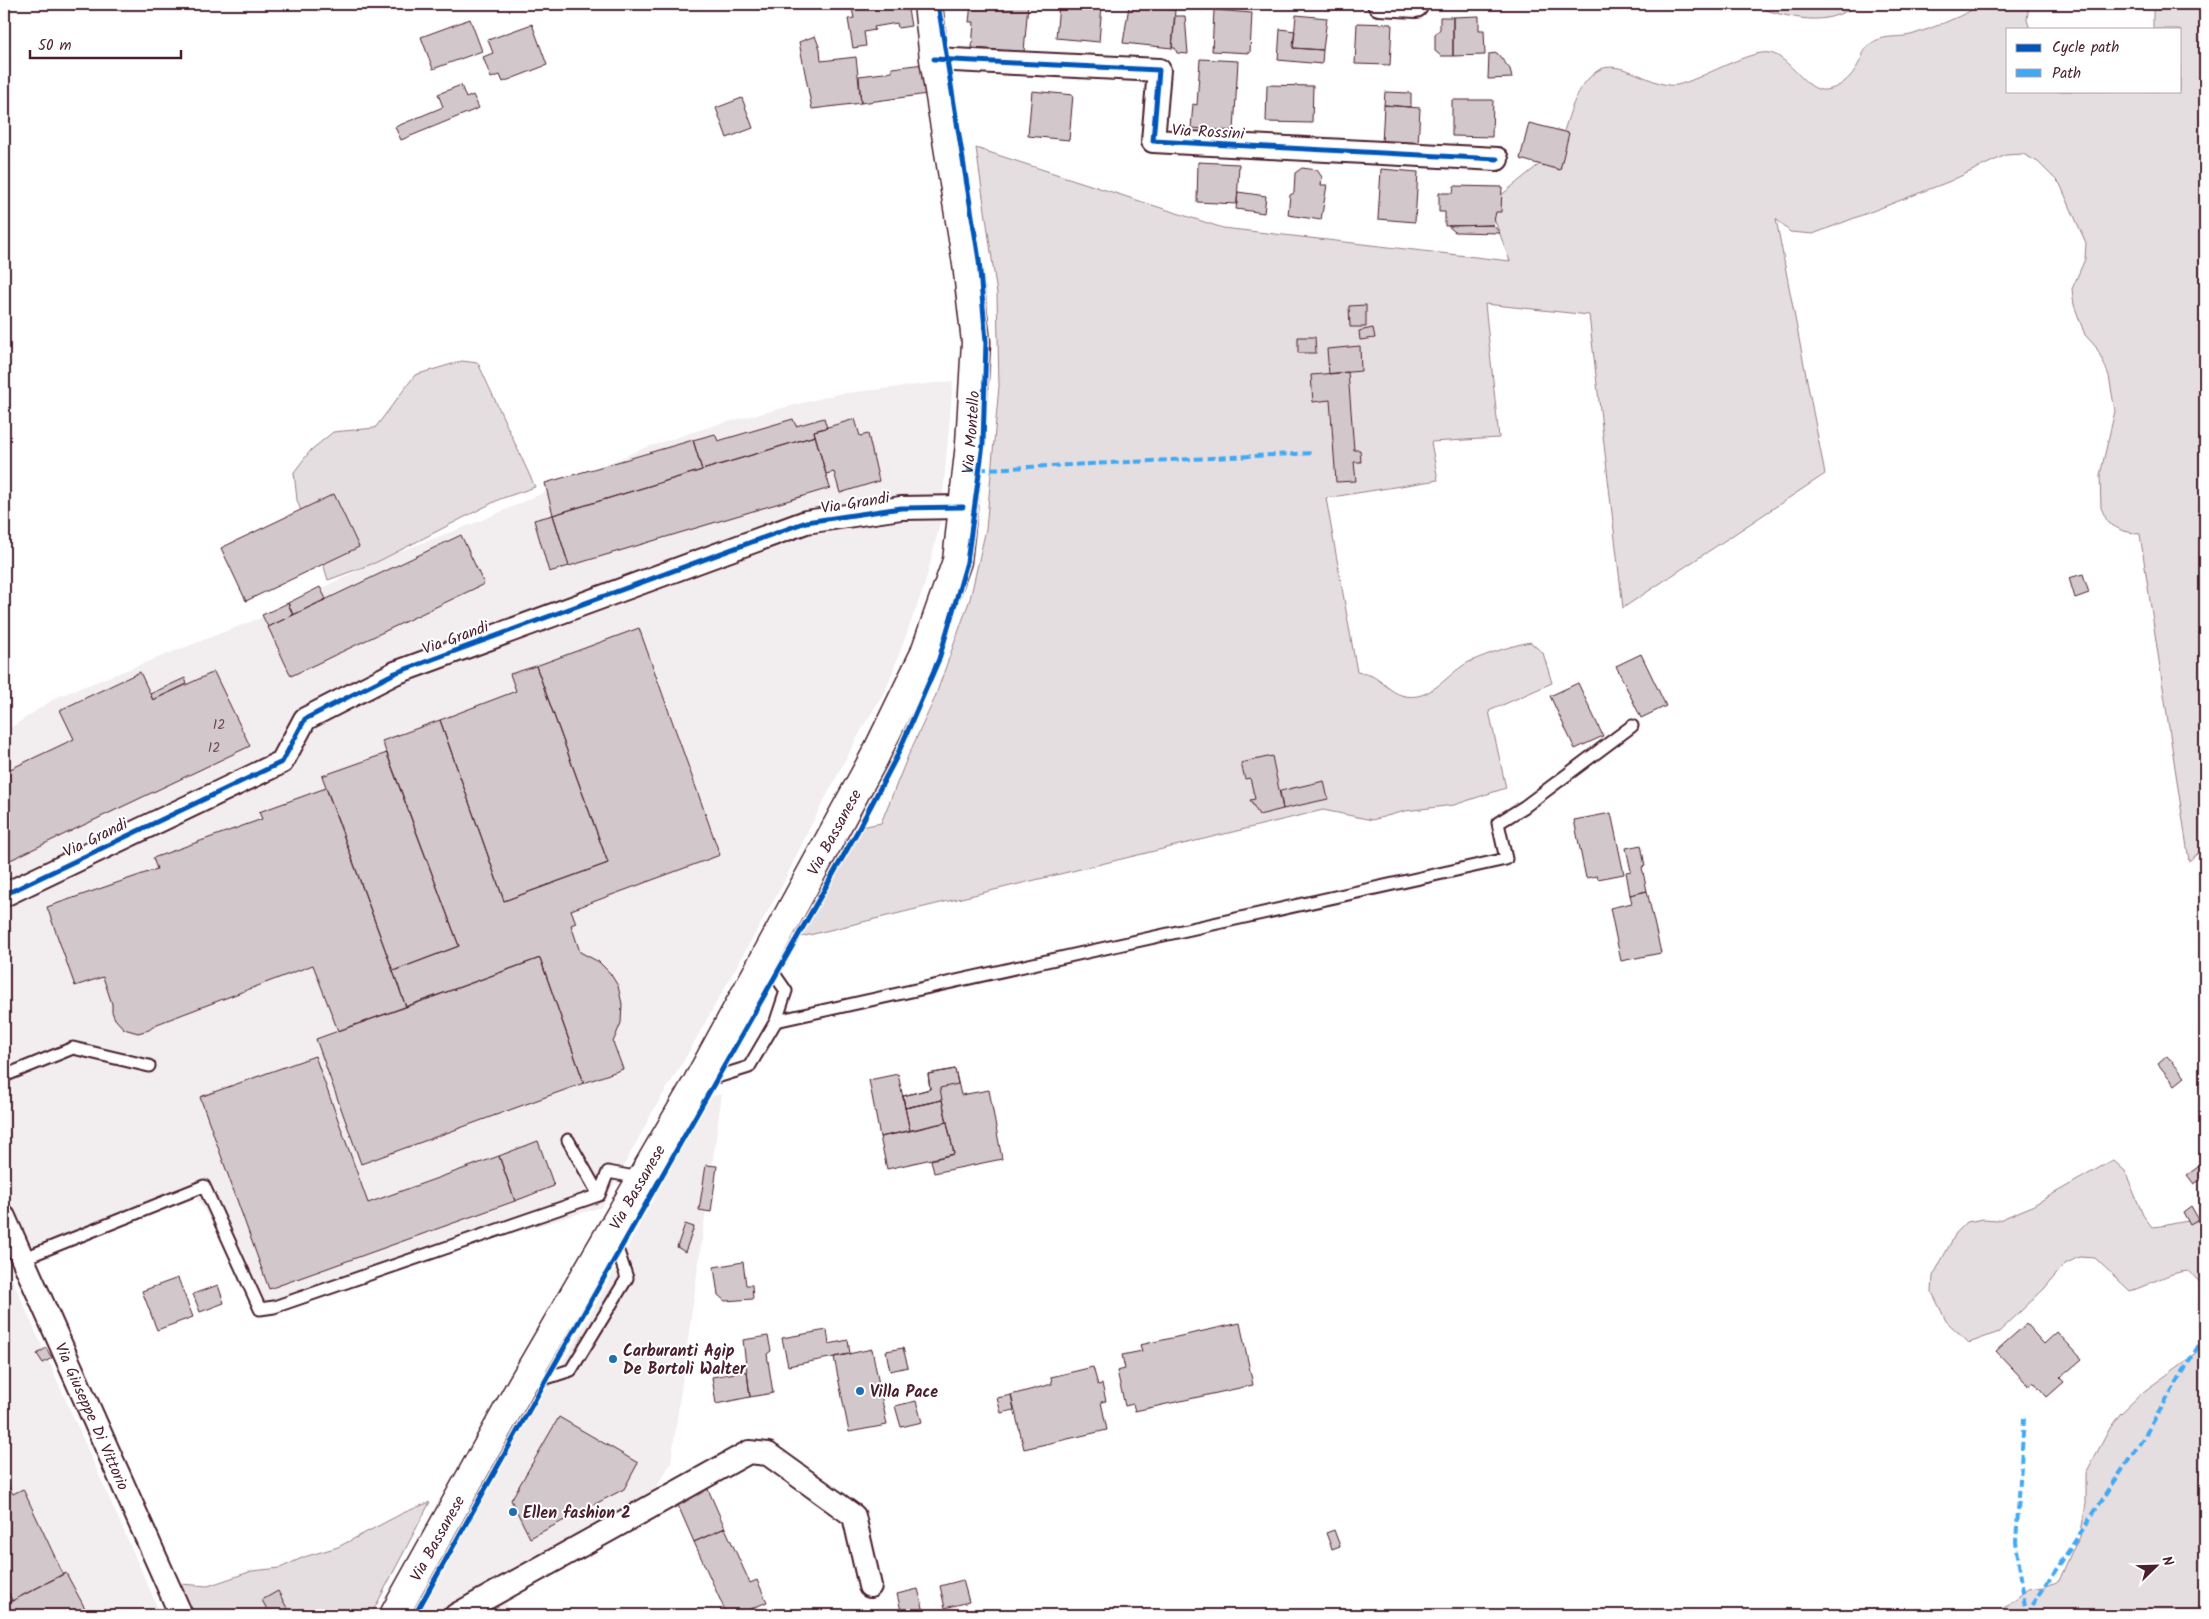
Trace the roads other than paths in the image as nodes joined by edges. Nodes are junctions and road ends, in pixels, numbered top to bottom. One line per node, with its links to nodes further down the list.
1 (928, 4): 4 (main road, Via Montello)
2 (1379, 4): 3 (street)
3 (1416, 6)
4 (934, 59): 5 (street, Via Rossini); 6 (main road, Via Montello)
5 (1497, 159)
6 (963, 506): 8 (main road, Via Montello); 9 (street, Via Grandi)
7 (1632, 726): 11 (lane)
8 (875, 756): 10 (main road, Via Bassanese)
9 (4, 895)
10 (761, 966): 11 (lane); 14 (main road, Via Bassanese)
11 (776, 1021): 14 (lane)
12 (149, 1066): 13 (lane)
13 (4, 1076)
14 (697, 1083): 16 (main road, Via Bassanese)
15 (568, 1140): 17 (lane)
16 (640, 1178): 17 (lane); 19 (main road, Via Bassanese)
17 (599, 1194): 20 (lane)
18 (4, 1217): 20 (street, Via Giuseppe Di Vittorio)
19 (611, 1230): 21 (main road, Via Bassanese); 21 (lane)
20 (22, 1259): 23 (street, Via Giuseppe Di Vittorio)
21 (521, 1386): 24 (main road, Via Bassanese)
22 (870, 1586): 25 (street)
23 (181, 1615)
24 (394, 1615)
25 (456, 1615)

